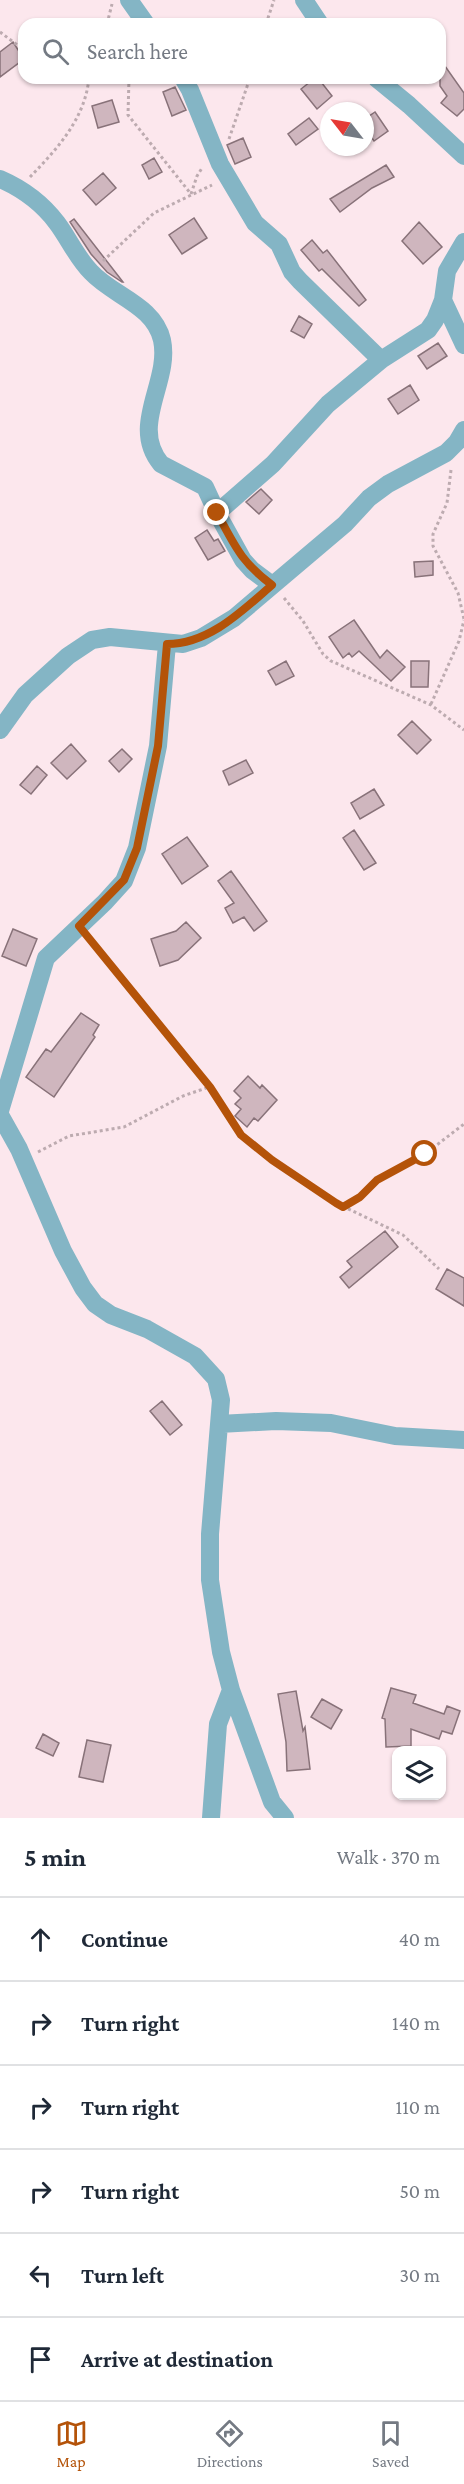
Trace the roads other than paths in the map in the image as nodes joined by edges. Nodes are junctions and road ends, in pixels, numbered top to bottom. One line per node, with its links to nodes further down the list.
1 (129, 0): 3 (street)
2 (304, 0): 4 (street)
3 (142, 18)
4 (316, 18)
5 (186, 84): 12 (street)
6 (383, 84): 7 (street)
7 (464, 156)
8 (0, 179): 14 (street)
9 (464, 242): 10 (street)
10 (443, 300): 11 (street); 12 (street)
11 (464, 345)
12 (381, 360): 14 (street)
13 (460, 436): 15 (street)
14 (217, 513): 15 (street)
15 (272, 585): 16 (street)
16 (167, 644): 17 (street); 18 (street)
17 (0, 730)
18 (0, 1113): 19 (street)
19 (219, 1424): 20 (street); 21 (street)
20 (464, 1440)
21 (231, 1690): 22 (street); 23 (street)
22 (211, 1818)
23 (285, 1818)

